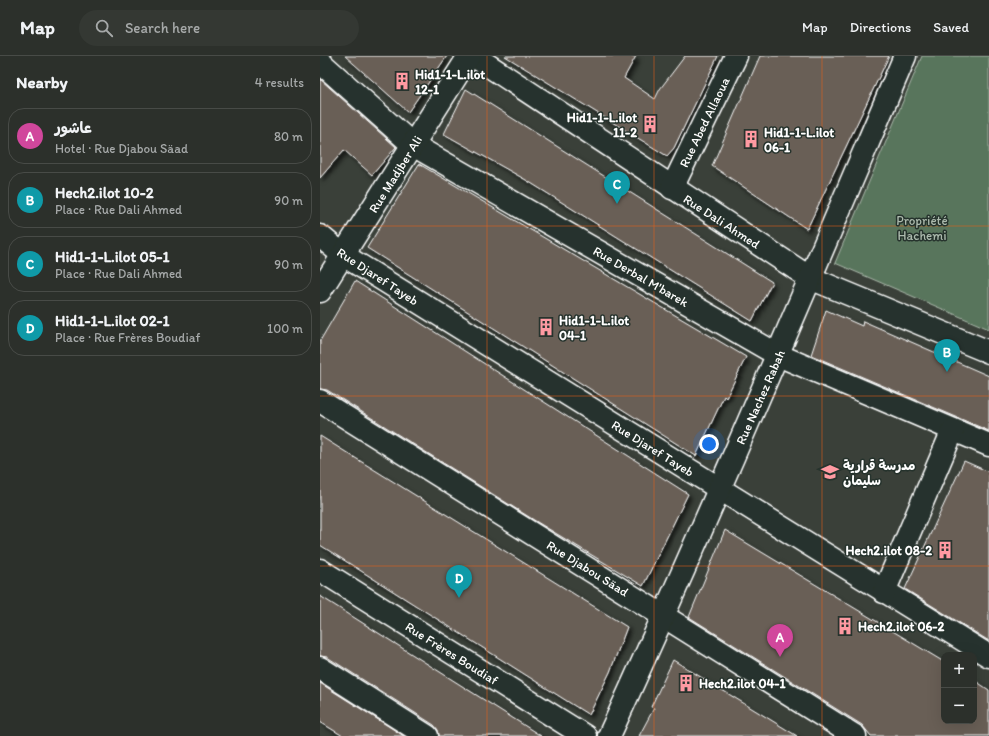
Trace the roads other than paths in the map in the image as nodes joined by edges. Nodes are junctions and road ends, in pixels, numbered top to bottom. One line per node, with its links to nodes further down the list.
1 (469, 56): 6 (street, Rue Madjber Ali)
2 (474, 56): 7 (street, Rue Dali Ahmed)
3 (736, 56): 7 (street, Rue Abed Allaoua)
4 (905, 56): 10 (street, Rue Nachez Rabah)
5 (320, 62): 6 (street, Rue Derbal M'barek)
6 (413, 146): 9 (street, Rue Madjber Ali); 13 (street, Rue Derbal M'barek)
7 (672, 188): 10 (street, Rue Dali Ahmed)
8 (320, 236): 9 (street, Rue Djaref Tayeb)
9 (343, 255): 11 (street, Rue Madjber Ali); 17 (street, Rue Djaref Tayeb)
10 (810, 278): 12 (street, Rue Dali Ahmed); 13 (street, Rue Nachez Rabah)
11 (320, 291)
12 (989, 352)
13 (778, 355): 15 (street, Rue Derbal M'barek); 17 (street, Rue Nachez Rabah)
14 (320, 402): 20 (street, Rue Djabou Säad)
15 (953, 430): 16 (street, Rue Derbal M'barek); 19 (street)
16 (989, 445)
17 (719, 490): 19 (street, Rue Djaref Tayeb); 20 (street, Rue Nachez Rabah)
18 (320, 570): 24 (street, Rue Frères Boudiaf)
19 (884, 592): 21 (street, Rue Djaref Tayeb)
20 (664, 616): 25 (street, Rue Nachez Rabah); 26 (street, Rue Djabou Säad)
21 (989, 656)
22 (320, 668): 23 (street)
23 (427, 736)
24 (585, 736)
25 (609, 736)
26 (855, 736)

